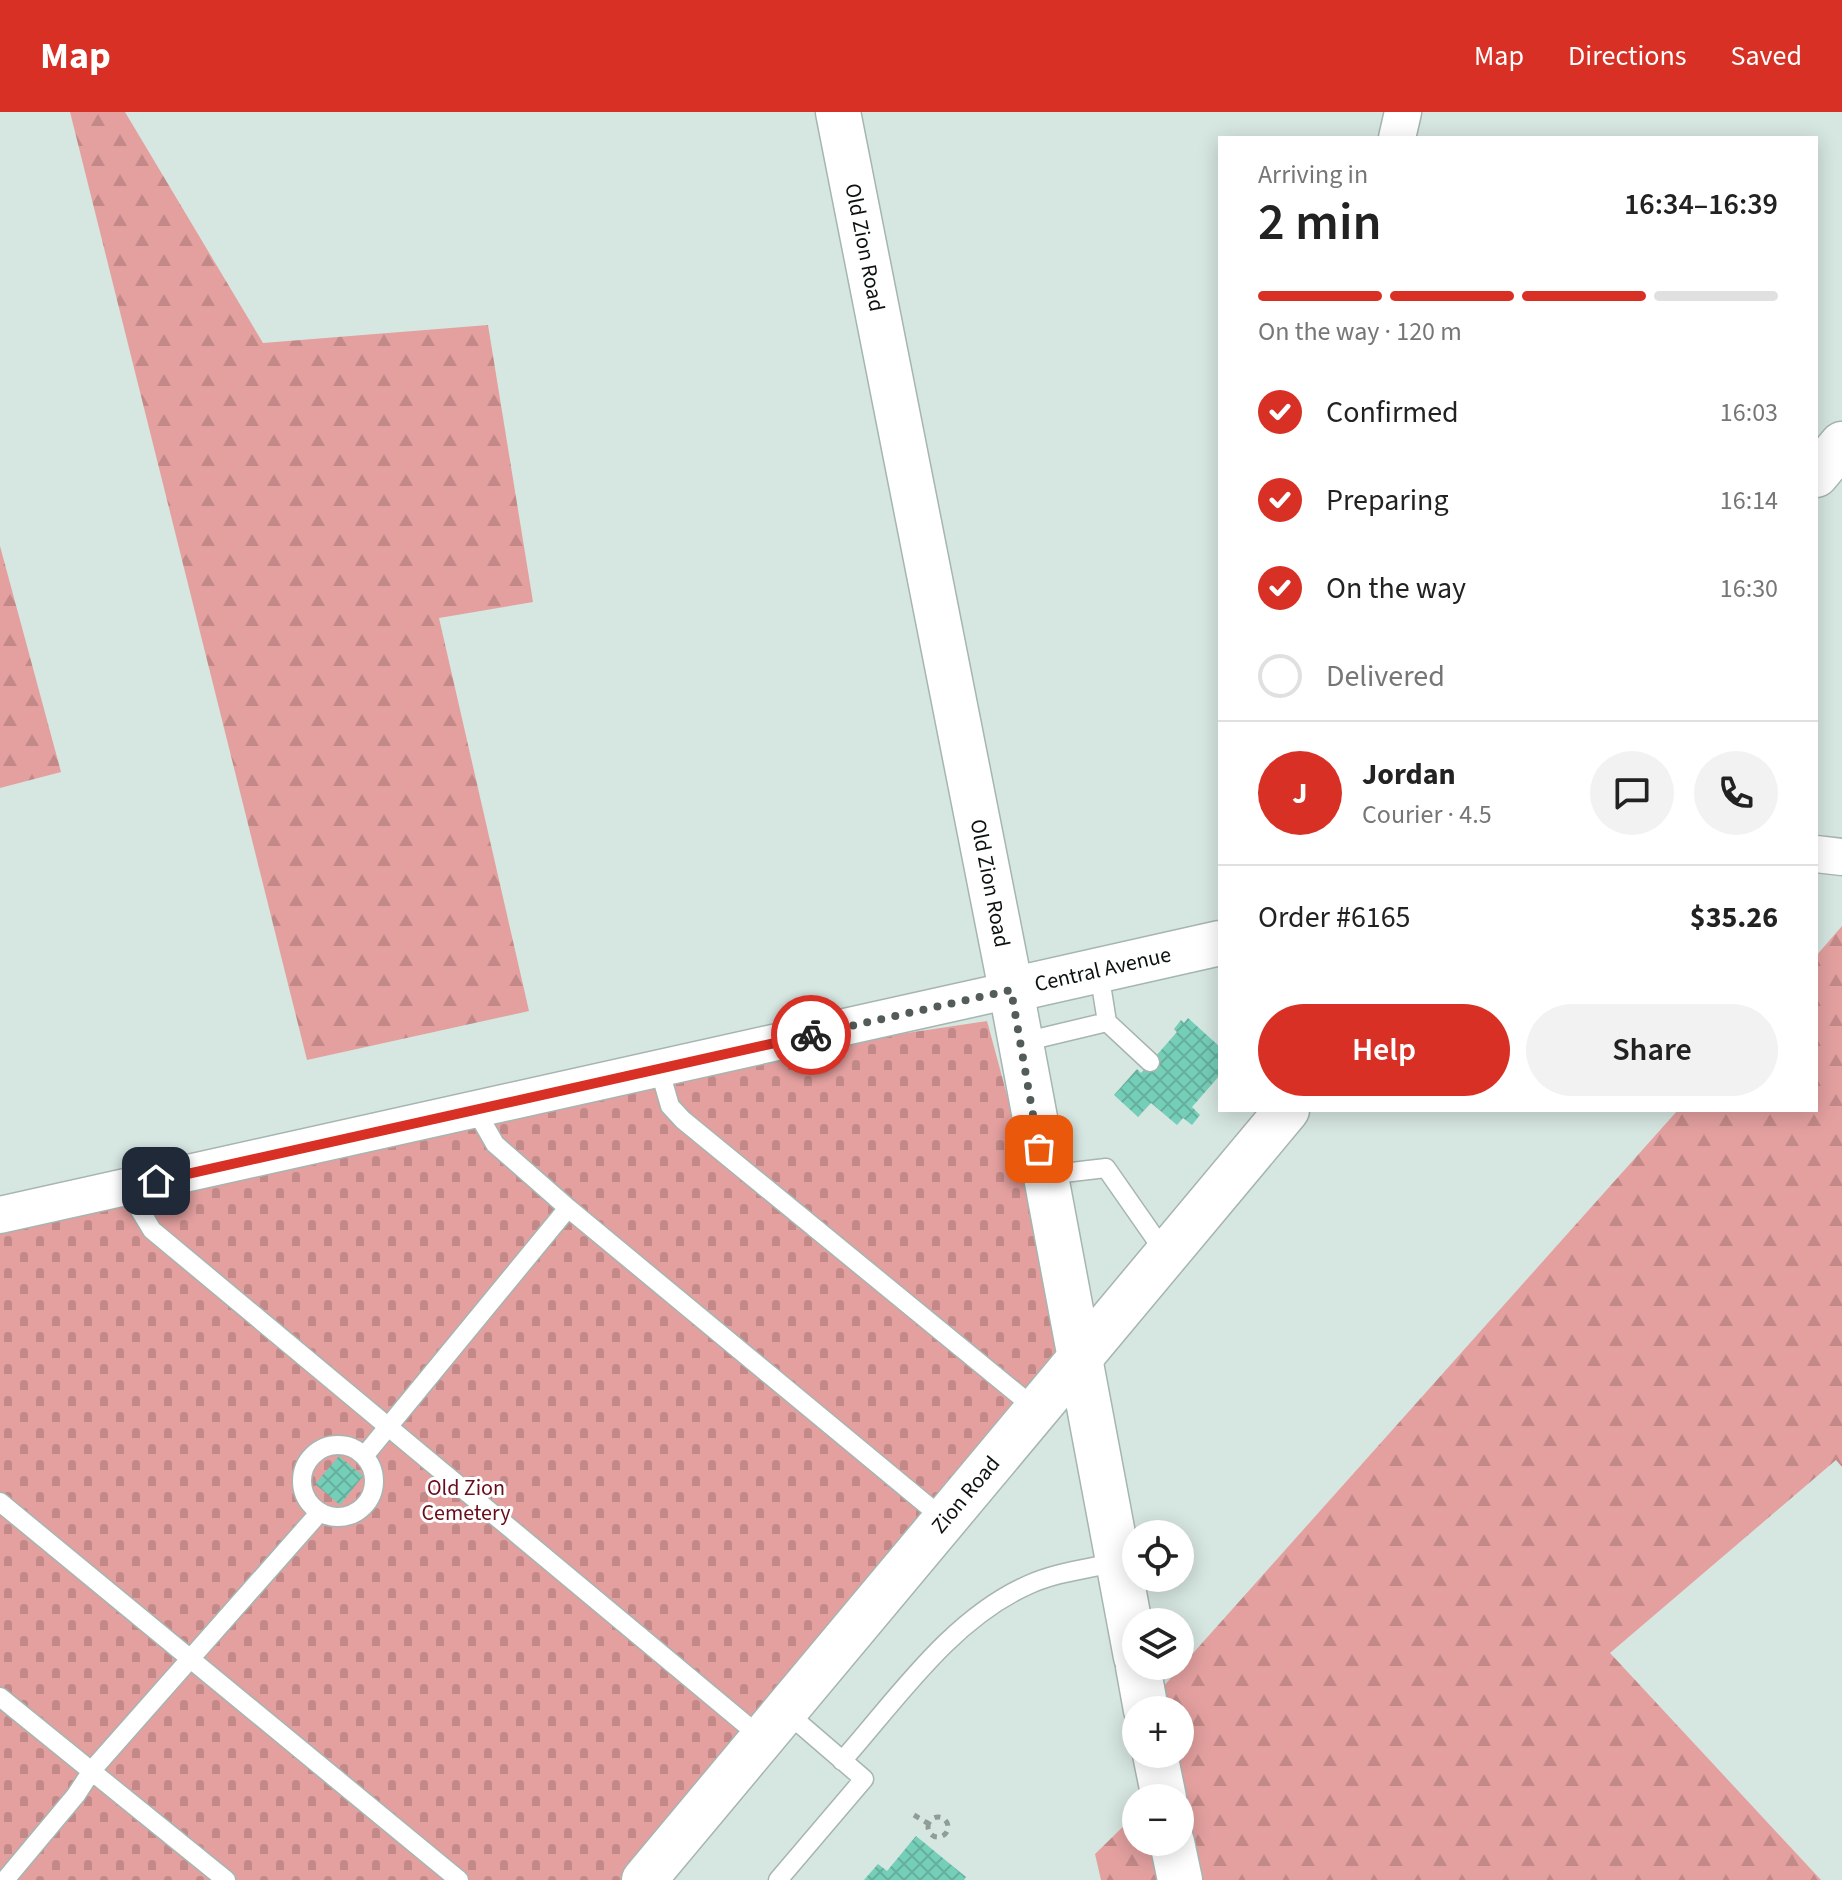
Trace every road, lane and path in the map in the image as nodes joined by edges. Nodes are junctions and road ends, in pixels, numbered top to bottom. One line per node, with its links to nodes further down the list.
1 (838, 112): 10 (street, Old Zion Road)
2 (1403, 112): 3 (street)
3 (1397, 136)
4 (1842, 444): 5 (street)
5 (1818, 473)
6 (1818, 854): 7 (street)
7 (1842, 857)
8 (1218, 943): 9 (street, Central Avenue)
9 (1099, 972): 10 (street, Central Avenue); 11 (lane)
10 (1011, 990): 12 (street, Old Zion Road); 14 (street, Central Avenue)
11 (1107, 1022): 12 (lane); 13 (lane)
12 (1019, 1043): 17 (street, Old Zion Road)
13 (1150, 1062)
14 (659, 1068): 15 (street, Central Avenue); 23 (lane)
15 (475, 1109): 18 (street, Central Avenue); 19 (lane)
16 (1285, 1112): 21 (street, Zion Road)
17 (1044, 1175): 21 (lane); 22 (street, Old Zion Road)
18 (126, 1187): 20 (street, Central Avenue); 24 (lane)
19 (568, 1208): 24 (lane); 28 (lane)
20 (0, 1215)
21 (1166, 1254): 22 (street, Zion Road)
22 (1078, 1358): 23 (street, Zion Road); 29 (street, Old Zion Road)
23 (1036, 1409): 28 (street, Zion Road)
24 (388, 1427): 25 (lane); 33 (lane)
25 (365, 1455): 27 (lane); 27 (lane)
26 (0, 1502): 31 (lane)
27 (320, 1512): 31 (lane)
28 (945, 1520): 33 (street, Zion Road)
29 (1117, 1562): 30 (street, Old Zion Road); 34 (lane)
30 (1126, 1608)
31 (194, 1658): 35 (lane); 41 (lane)
32 (0, 1697): 35 (lane)
33 (774, 1725): 34 (lane); 42 (street, Zion Road)
34 (842, 1761): 43 (lane)
35 (93, 1769): 39 (lane); 40 (lane)
36 (914, 1815): 37 (path)
37 (929, 1824)
38 (1175, 1856): 44 (street)
39 (5, 1880)
40 (226, 1880)
41 (459, 1880)
42 (644, 1880)
43 (778, 1880)
44 (1180, 1880)

